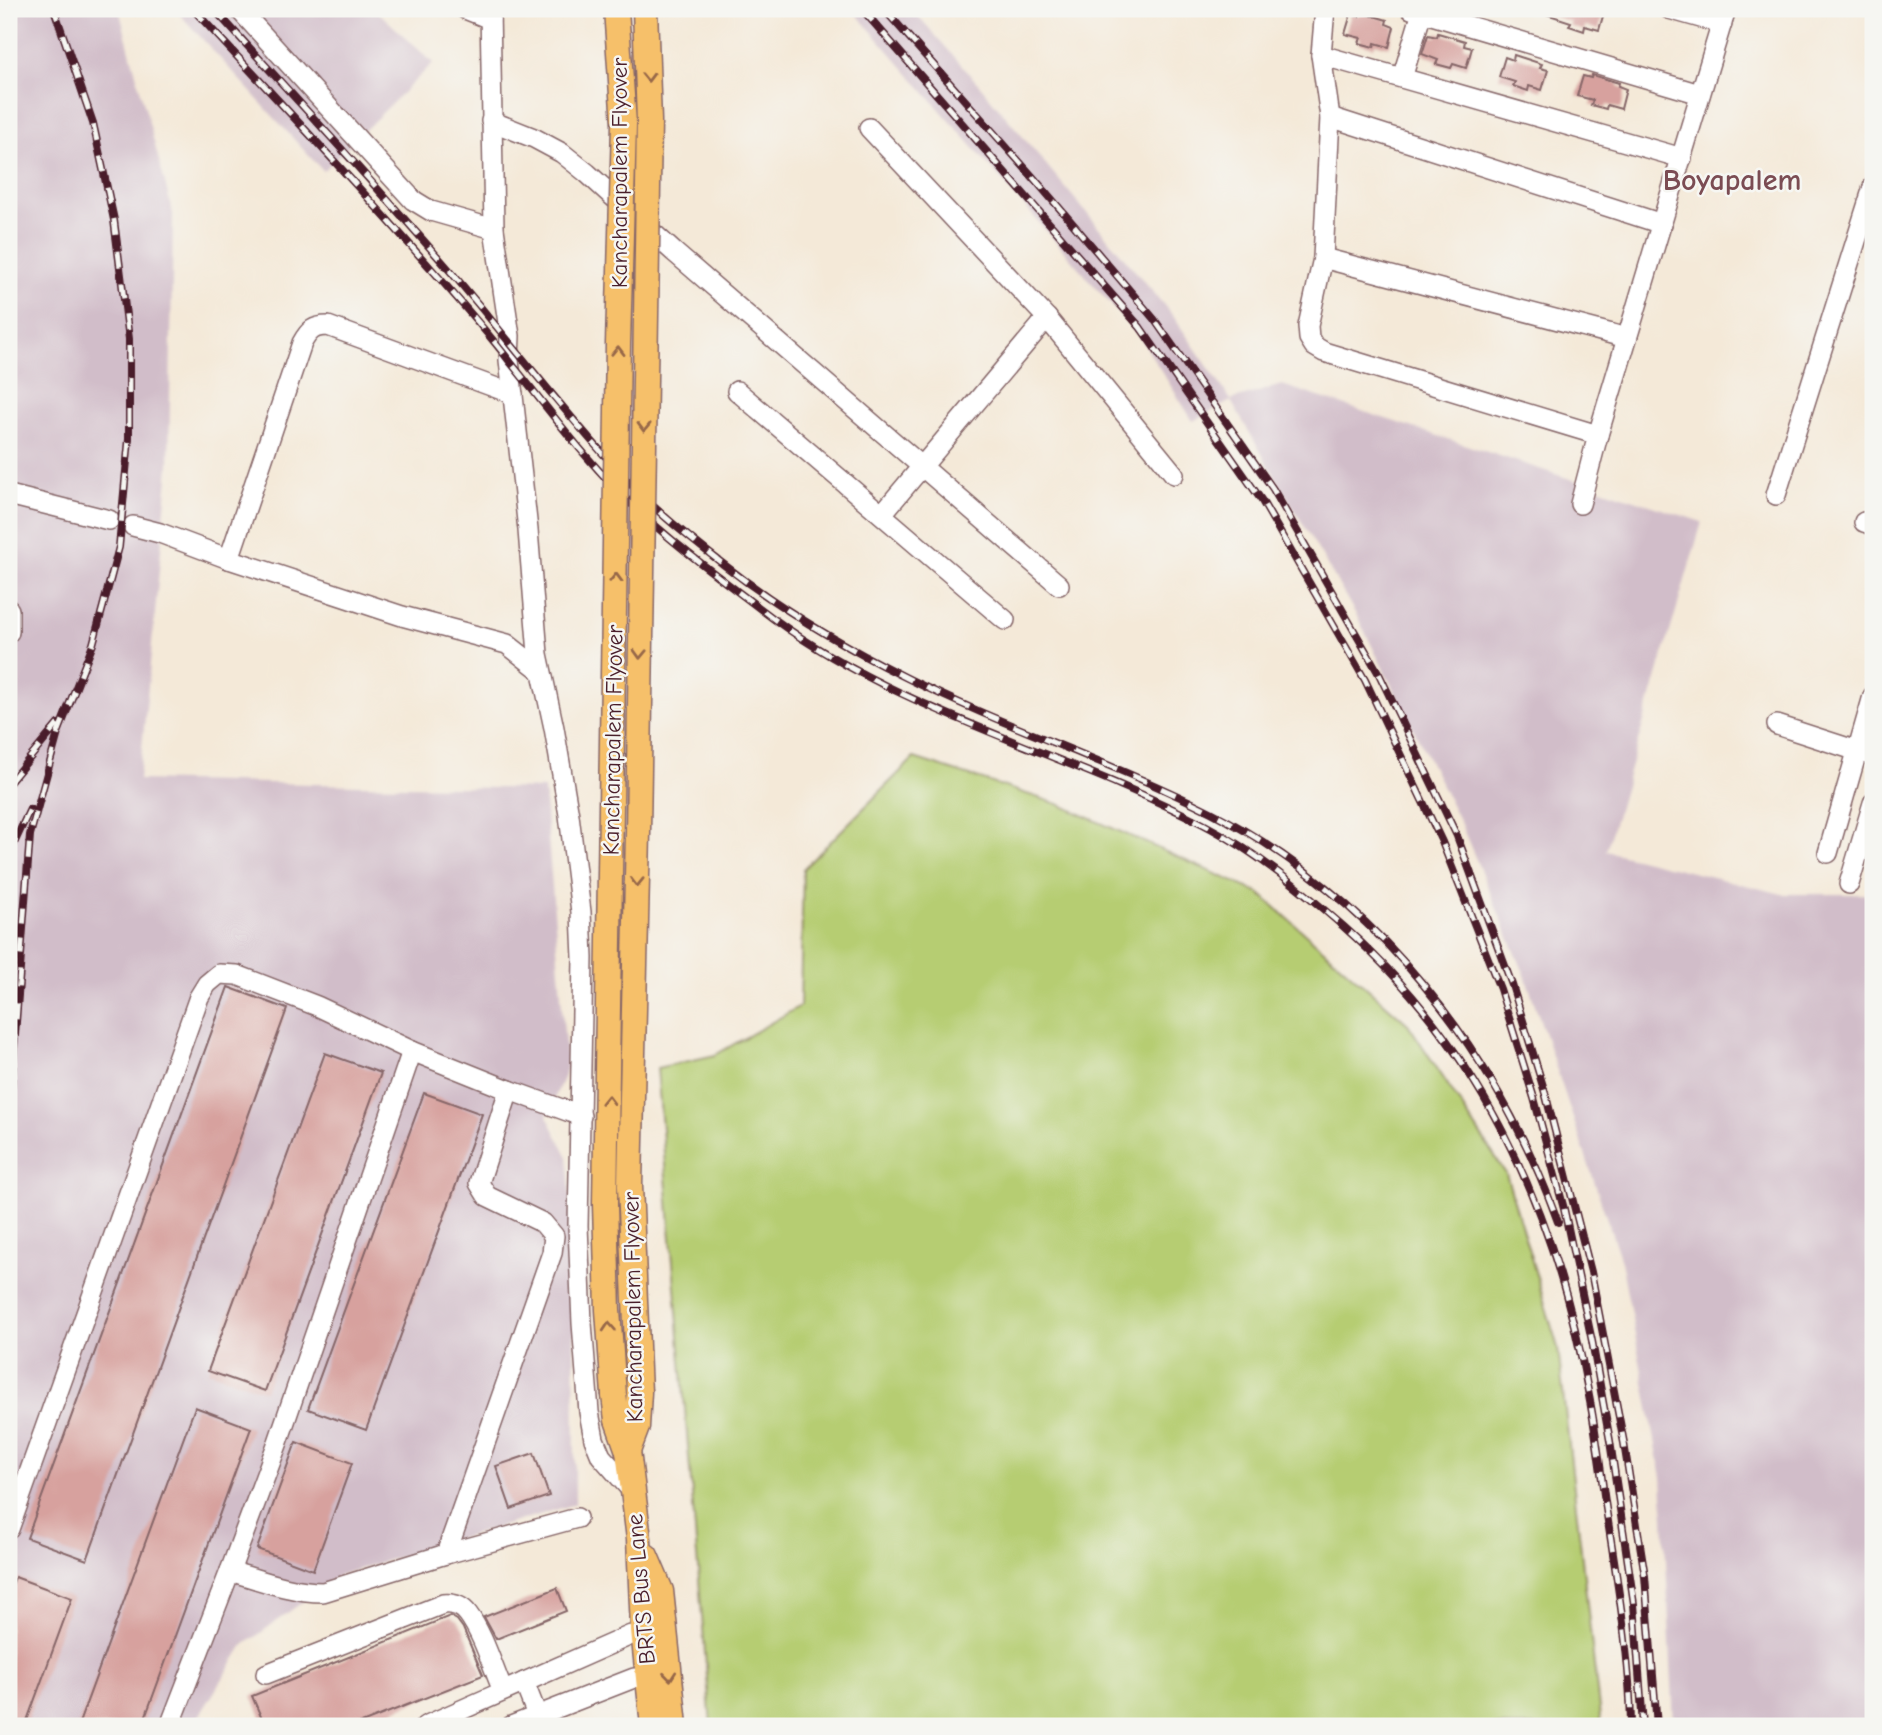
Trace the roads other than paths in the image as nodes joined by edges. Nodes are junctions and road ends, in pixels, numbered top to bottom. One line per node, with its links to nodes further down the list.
1 (239, 9): 19 (street)
2 (465, 9): 8 (street)
3 (616, 9): 51 (main road, Kancharapalem Flyover, one-way to 3, bridge)
4 (645, 9): 51 (main road, Kancharapalem Flyover, one-way to 51, bridge)
5 (1325, 9): 10 (street)
6 (1669, 9): 9 (street)
7 (1419, 10): 11 (street); 12 (street)
8 (490, 14): 14 (street)
9 (1724, 16): 12 (street)
10 (1321, 55): 11 (street); 13 (street)
11 (1402, 78): 16 (street)
12 (1700, 94): 16 (street)
13 (1330, 117): 18 (street); 20 (street)
14 (491, 121): 19 (street); 26 (street)
15 (869, 128): 21 (street)
16 (1682, 158): 18 (street)
17 (1873, 187): 29 (street)
18 (1662, 224): 22 (street)
19 (494, 229): 24 (street)
20 (1323, 258): 22 (street); 25 (street)
21 (1047, 318): 26 (street); 27 (street)
22 (1627, 338): 25 (street)
23 (737, 391): 31 (street)
24 (513, 394): 34 (street); 38 (street)
25 (1598, 435): 30 (street)
26 (922, 467): 31 (street); 35 (street)
27 (1174, 474)
28 (9, 495): 32 (street)
29 (1776, 495)
30 (1580, 504)
31 (882, 514): 37 (street)
32 (109, 520)
33 (133, 526): 34 (street)
34 (229, 559): 40 (street)
35 (1059, 585)
36 (9, 610): 39 (street)
37 (1005, 620)
38 (536, 626): 40 (street); 41 (street)
39 (9, 632)
40 (507, 644): 41 (street)
41 (540, 670): 50 (street)
42 (1873, 696): 44 (street)
43 (1777, 725): 44 (street)
44 (1865, 753): 46 (street)
45 (1873, 803): 47 (street)
46 (1828, 853)
47 (1849, 884)
48 (412, 1051): 49 (street); 54 (street); 57 (street)
49 (509, 1090): 50 (street); 56 (street)
50 (580, 1116): 52 (street)
51 (628, 1451): 52 (main road, BRTS Bus Lane)
52 (633, 1492): 55 (main road, BRTS Bus Lane)
53 (578, 1518): 56 (street)
54 (9, 1529)
55 (639, 1539): 58 (main road); 68 (main road, BRTS Bus Lane); 69 (main road, one-way to 69)
56 (446, 1554): 57 (street)
57 (230, 1571): 64 (street)
58 (631, 1635): 60 (main road); 61 (street)
59 (266, 1674): 62 (street)
60 (634, 1678): 63 (street); 67 (main road)
61 (524, 1682): 62 (street); 63 (street)
62 (503, 1691): 65 (street)
63 (537, 1715): 66 (street)
64 (170, 1726)
65 (425, 1726)
66 (511, 1726)
67 (638, 1726)
68 (653, 1726)
69 (675, 1726)

